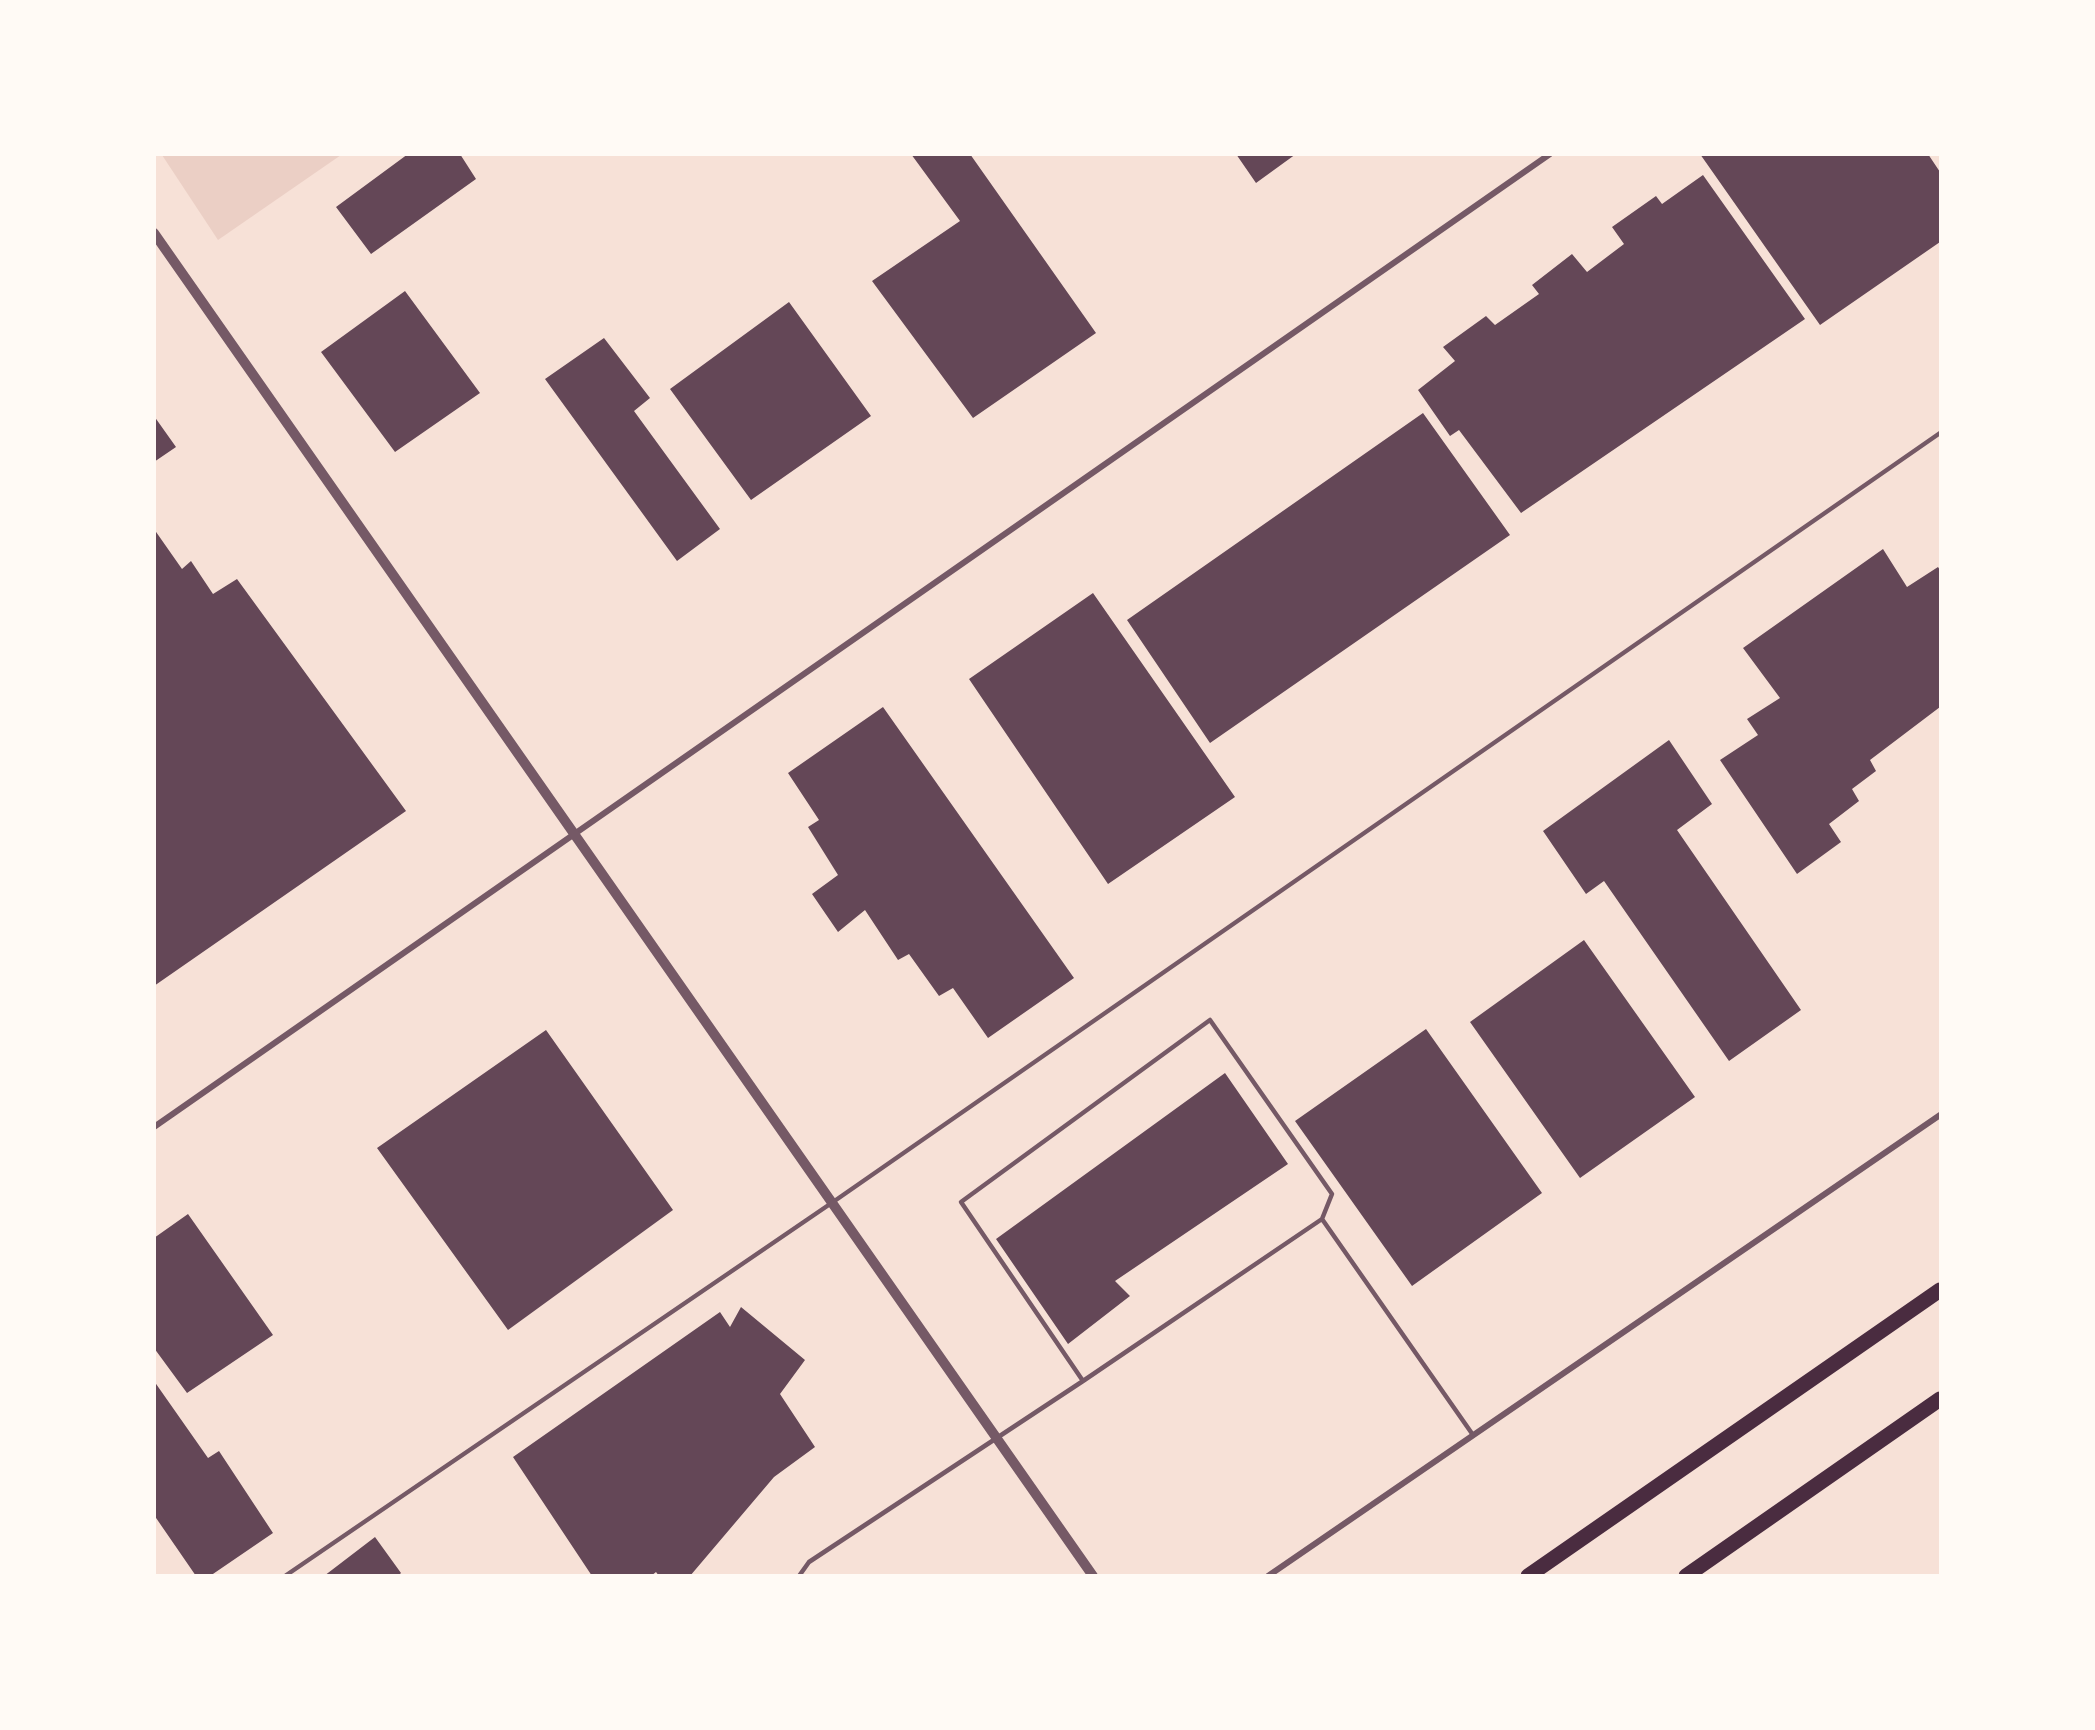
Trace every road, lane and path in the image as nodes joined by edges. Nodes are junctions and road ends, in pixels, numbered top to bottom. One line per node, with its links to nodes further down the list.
1 (1550, 154): 4 (street)
2 (154, 233): 4 (street)
3 (1941, 433): 7 (lane)
4 (575, 834): 6 (street); 7 (street)
5 (1941, 1114): 12 (street)
6 (154, 1127)
7 (833, 1202): 13 (street); 14 (lane)
8 (1322, 1219): 10 (lane); 10 (lane); 12 (lane)
9 (1941, 1290): 18 (main road)
10 (1083, 1381): 13 (lane)
11 (1941, 1399): 19 (main road)
12 (1473, 1435): 17 (street)
13 (997, 1438): 15 (lane); 16 (street)
14 (285, 1575)
15 (800, 1575)
16 (1093, 1575)
17 (1268, 1575)
18 (1528, 1575)
19 (1686, 1575)

